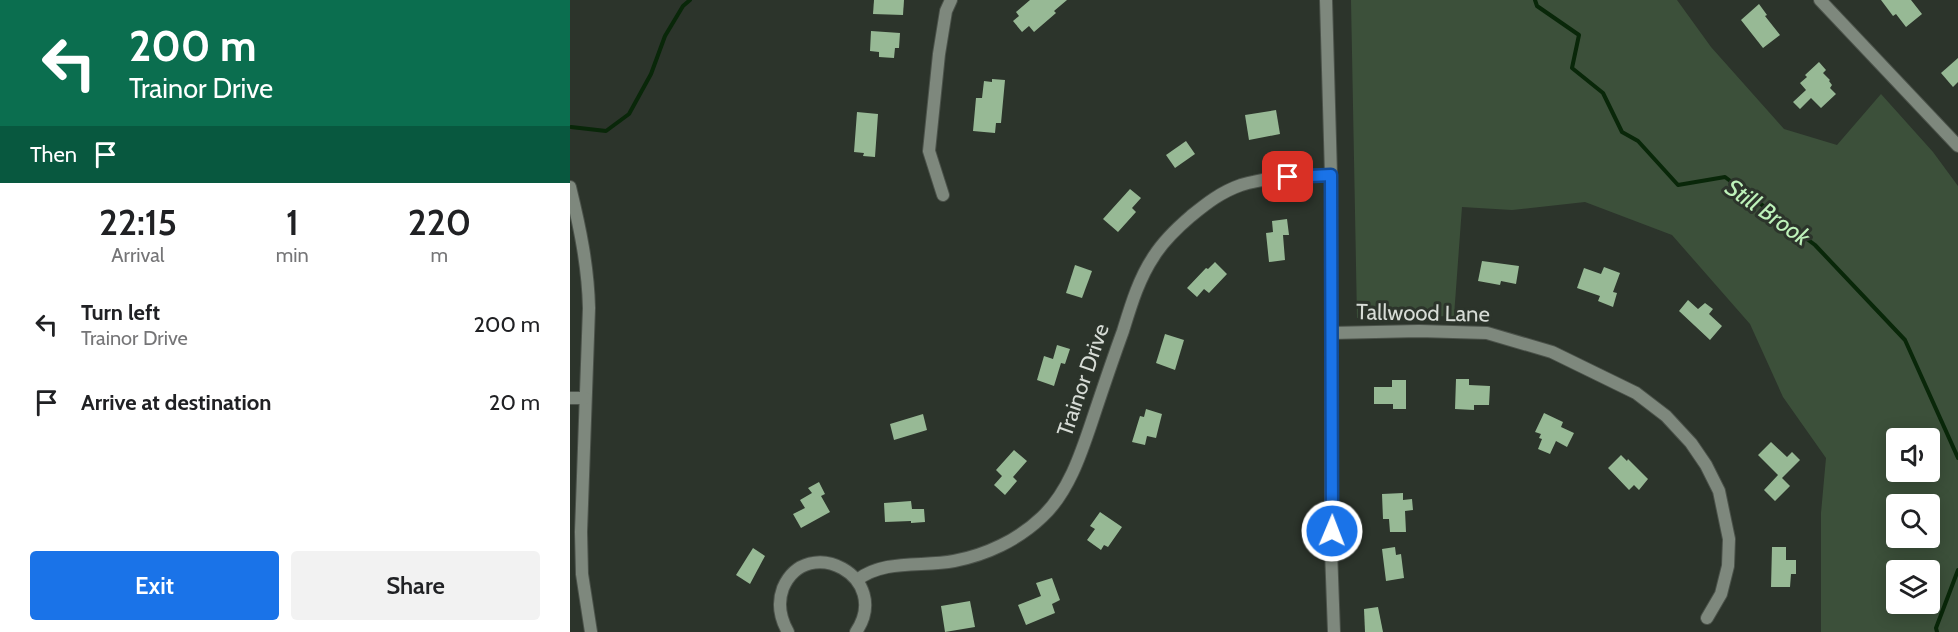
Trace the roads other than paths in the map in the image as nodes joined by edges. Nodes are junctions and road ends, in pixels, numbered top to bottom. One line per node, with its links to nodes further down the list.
1 (951, 0): 7 (street)
2 (1326, 0): 5 (street)
3 (1820, 0): 4 (street)
4 (1958, 146)
5 (1331, 175): 8 (street); 11 (street, Trainor Drive)
6 (570, 187): 10 (street)
7 (943, 195)
8 (1330, 333): 12 (street, Tallwood Lane); 16 (street)
9 (570, 398): 10 (street)
10 (585, 398): 13 (street)
11 (857, 580): 14 (street); 15 (street)
12 (1707, 618)
13 (591, 632)
14 (788, 632)
15 (856, 632)
16 (1334, 632)

